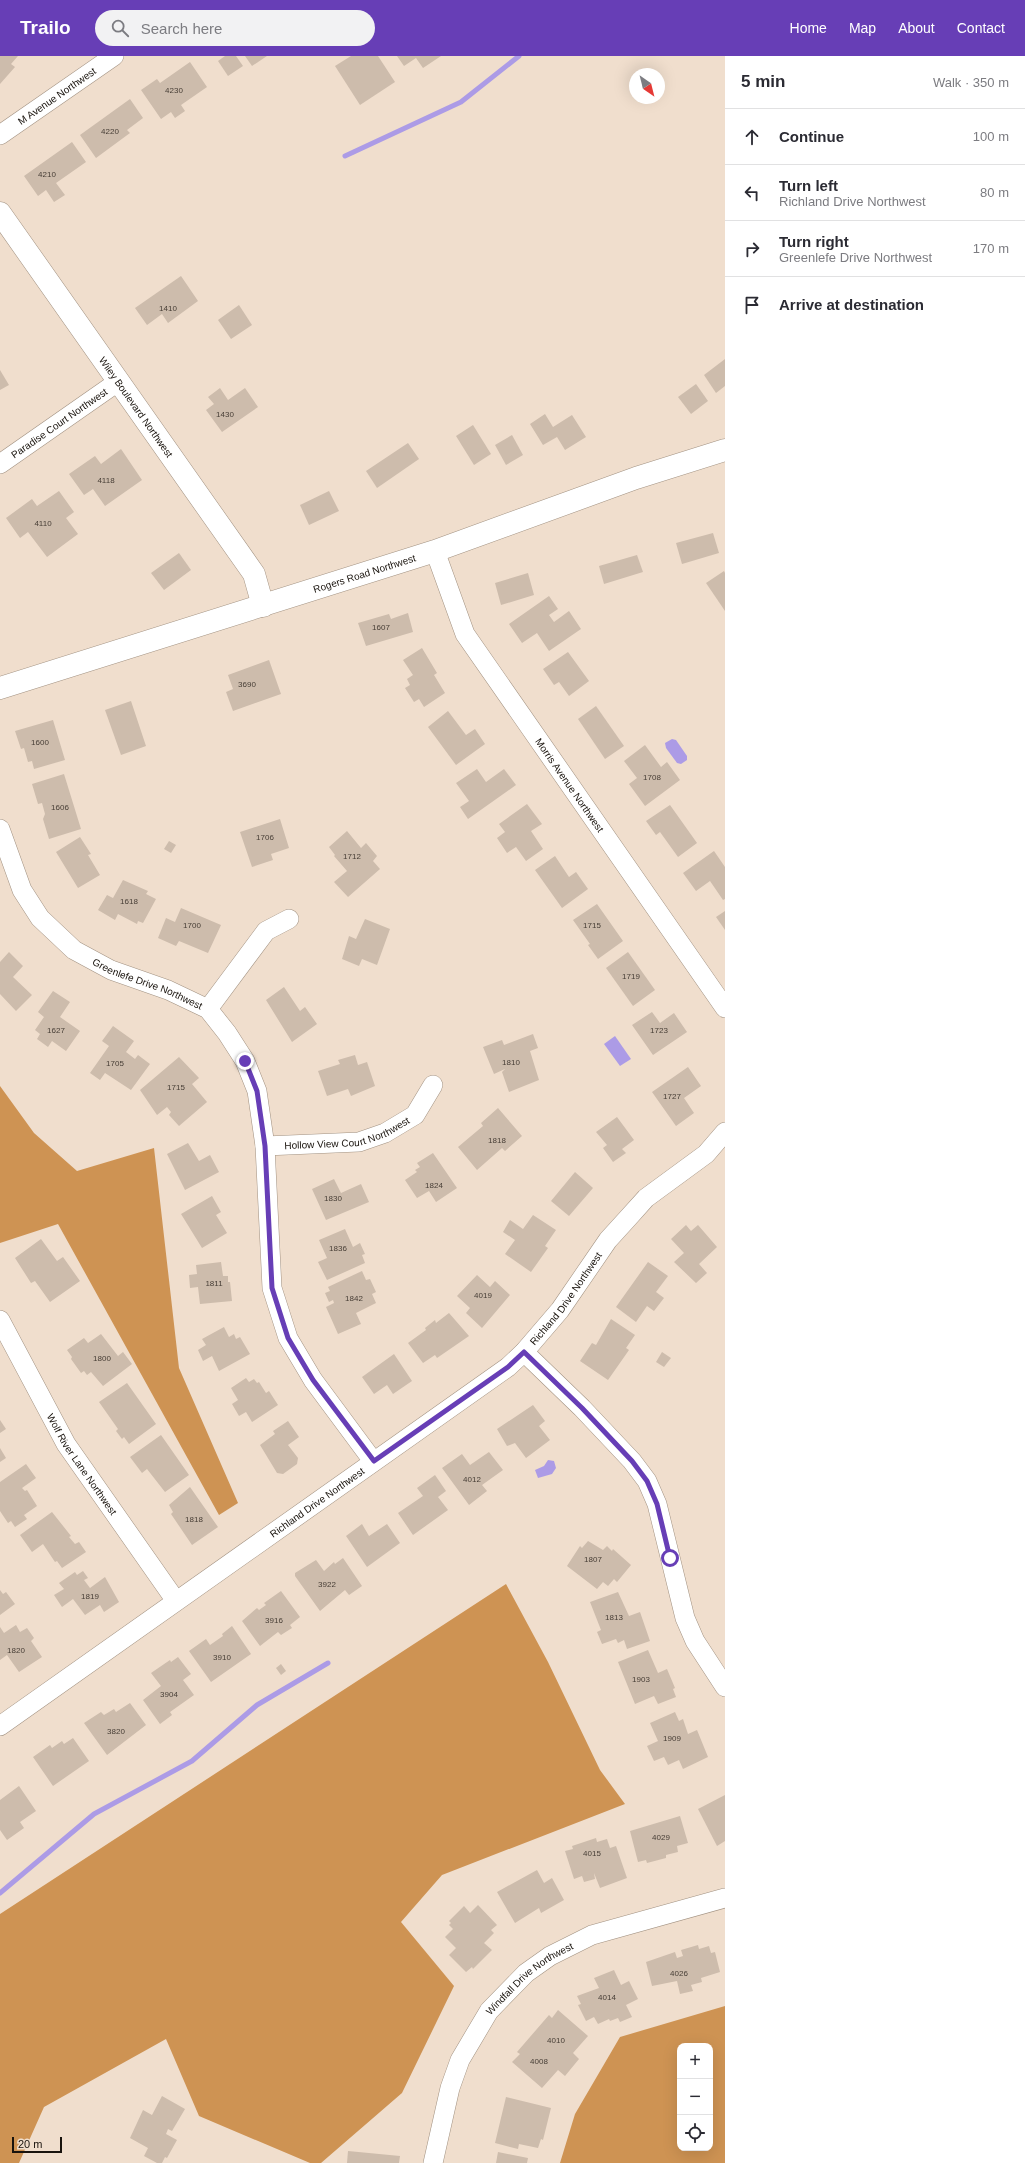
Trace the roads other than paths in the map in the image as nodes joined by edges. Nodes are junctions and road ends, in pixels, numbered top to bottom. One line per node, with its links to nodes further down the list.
1 (114, 56): 2 (street, M Avenue Northwest)
2 (0, 135)
3 (0, 213): 4 (street, Wiley Boulevard Northwest)
4 (119, 381): 6 (street, Paradise Court Northwest); 8 (street, Wiley Boulevard Northwest)
5 (725, 450): 7 (street, Rogers Road Northwest)
6 (0, 464)
7 (435, 551): 8 (street, Rogers Road Northwest); 12 (street, Morris Avenue Northwest)
8 (263, 606): 9 (street, Rogers Road Northwest)
9 (0, 688)
10 (0, 829): 13 (street, Greenlefe Drive Northwest)
11 (289, 919): 13 (street)
12 (725, 1008)
13 (208, 1009): 16 (street, Greenlefe Drive Northwest)
14 (433, 1085): 16 (street, Hollow View Court Northwest)
15 (725, 1132): 18 (street, Richland Drive Northwest)
16 (265, 1146): 19 (street, Greenlefe Drive Northwest)
17 (0, 1320): 20 (street, Wolf River Lane Northwest)
18 (524, 1352): 19 (street, Richland Drive Northwest); 21 (street)
19 (374, 1461): 20 (street, Richland Drive Northwest)
20 (176, 1601): 22 (street, Richland Drive Northwest)
21 (725, 1687)
22 (0, 1726)
23 (725, 1898): 24 (street, Windfall Drive Northwest)
24 (433, 2163)

